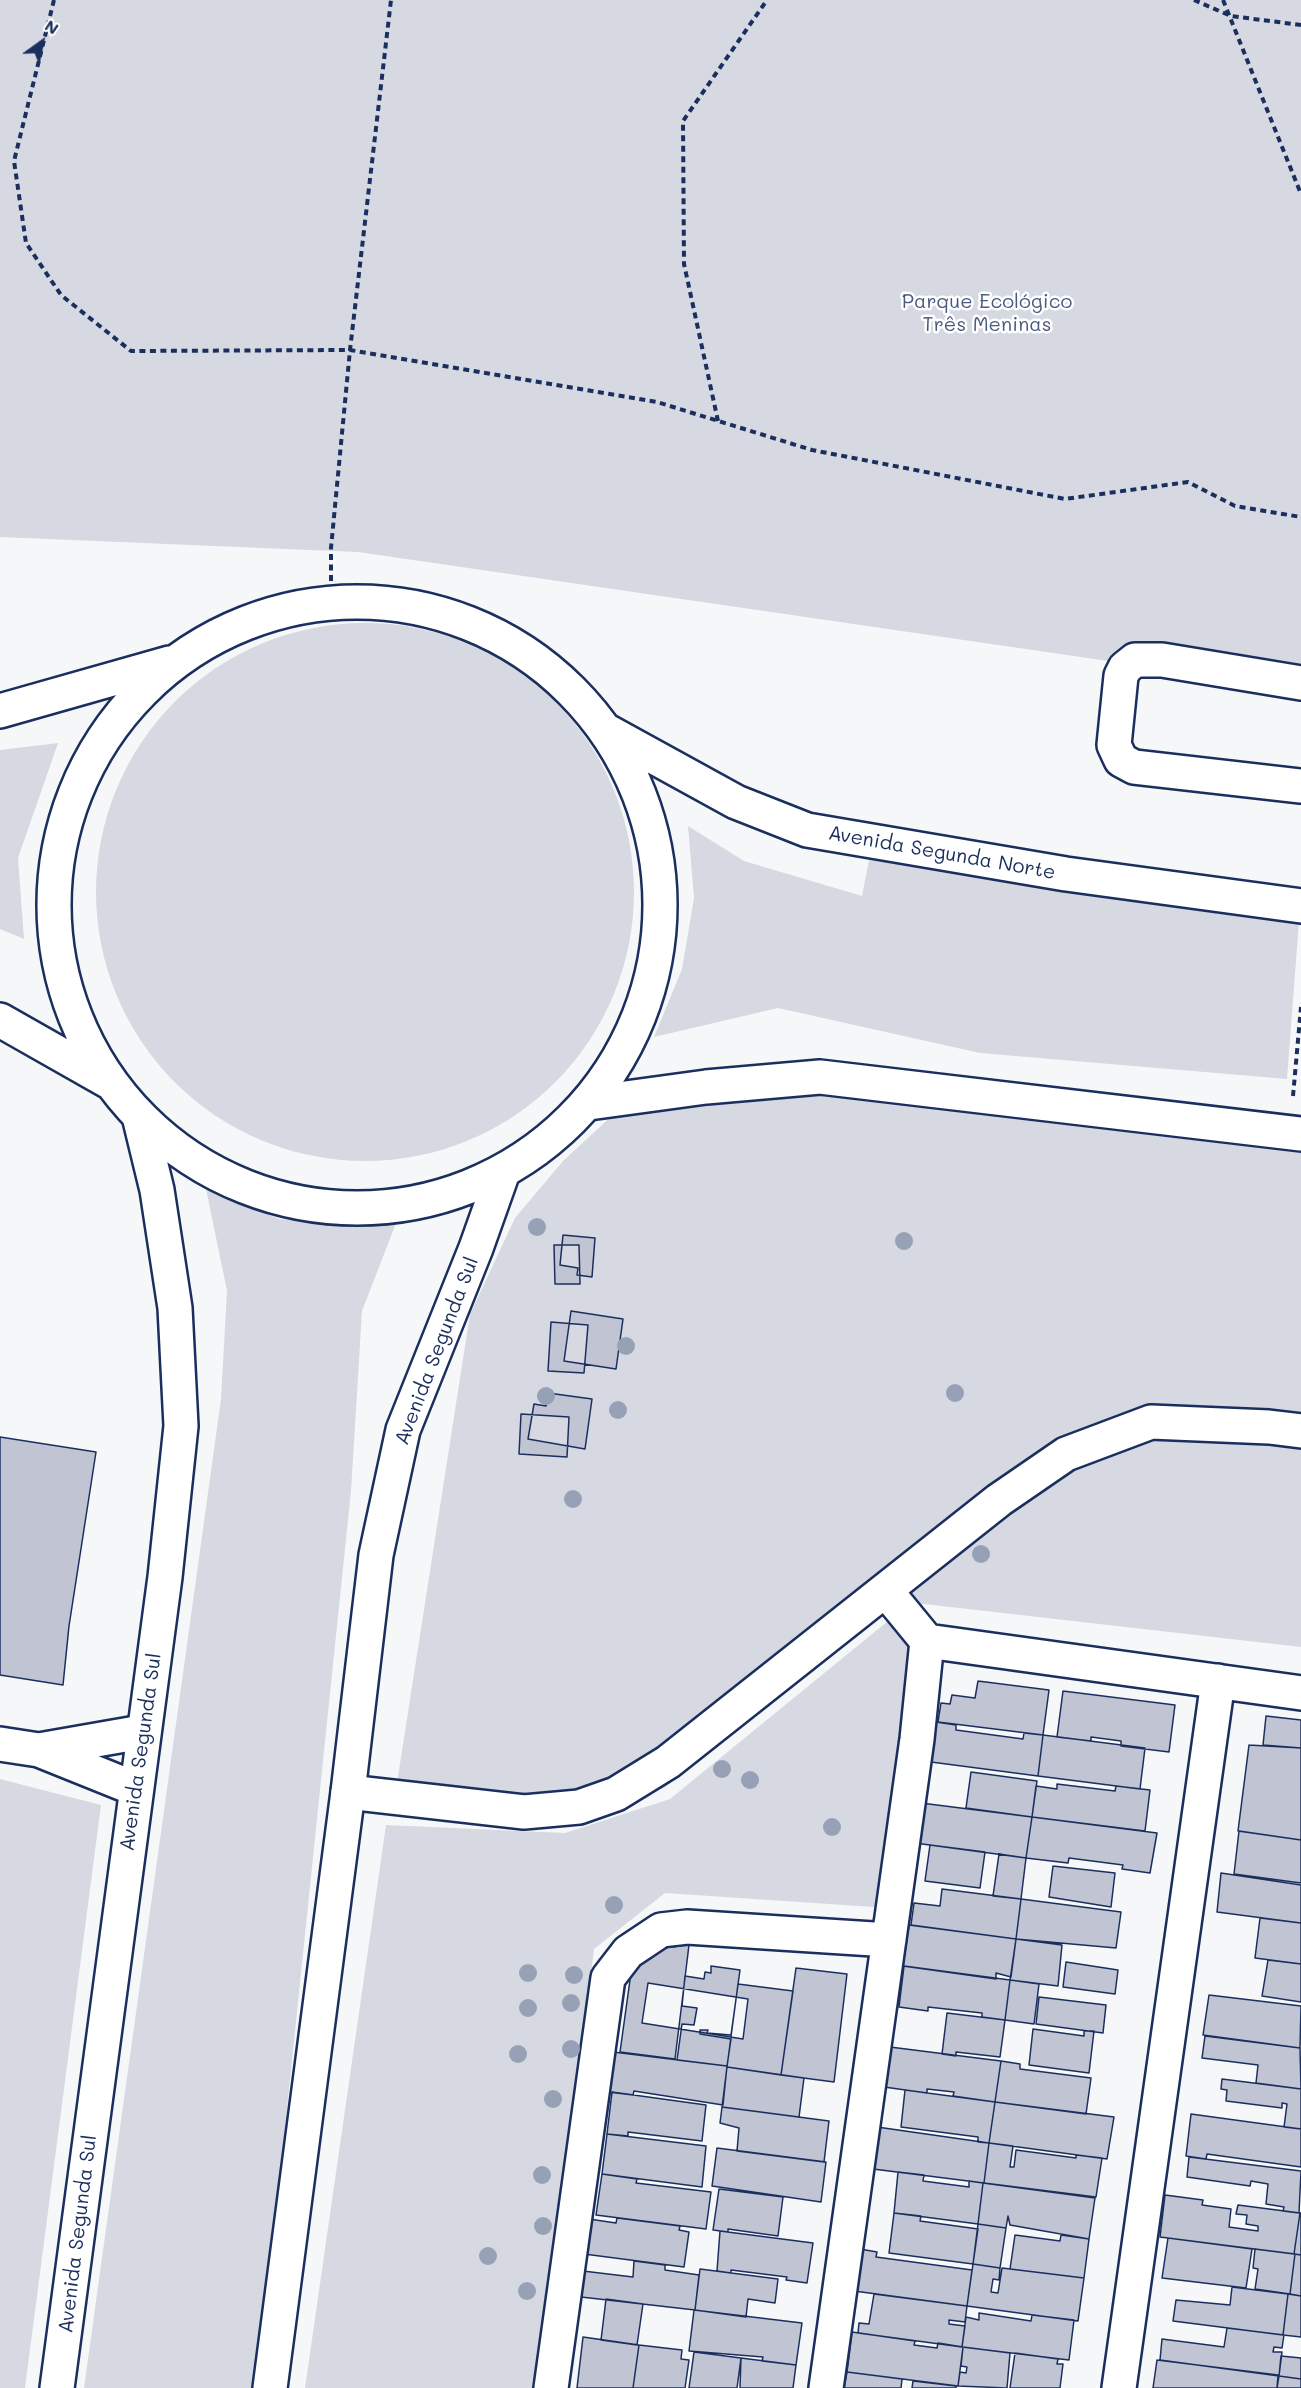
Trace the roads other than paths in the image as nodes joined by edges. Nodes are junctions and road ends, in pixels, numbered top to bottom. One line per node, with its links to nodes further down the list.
1 (171, 663): 3 (main road); 4 (main road); 8 (main road)
2 (1301, 682): 5 (main road)
3 (0, 711)
4 (604, 730): 6 (main road, Avenida Segunda Norte); 9 (main road)
5 (1301, 786)
6 (1301, 906)
7 (0, 1020): 8 (main road)
8 (111, 1083): 10 (main road)
9 (589, 1103): 11 (main road); 12 (main road)
10 (139, 1116): 12 (main road); 18 (main road, Avenida Segunda Sul)
11 (1295, 1133)
12 (503, 1173): 22 (main road, Avenida Segunda Sul)
13 (1301, 1431): 14 (main road)
14 (886, 1591): 15 (main road); 22 (main road)
15 (927, 1641): 16 (main road); 23 (main road)
16 (1218, 1681): 17 (main road); 28 (main road)
17 (1301, 1693)
18 (142, 1732): 20 (main road); 21 (main road, Avenida Segunda Sul)
19 (0, 1744): 20 (main road)
20 (39, 1750): 21 (main road)
21 (136, 1789): 24 (main road, Avenida Segunda Sul)
22 (348, 1792): 25 (main road, Avenida Segunda Sul)
23 (889, 1940): 26 (main road); 27 (main road)
24 (57, 2388)
25 (270, 2388)
26 (551, 2388)
27 (826, 2388)
28 (1119, 2388)

